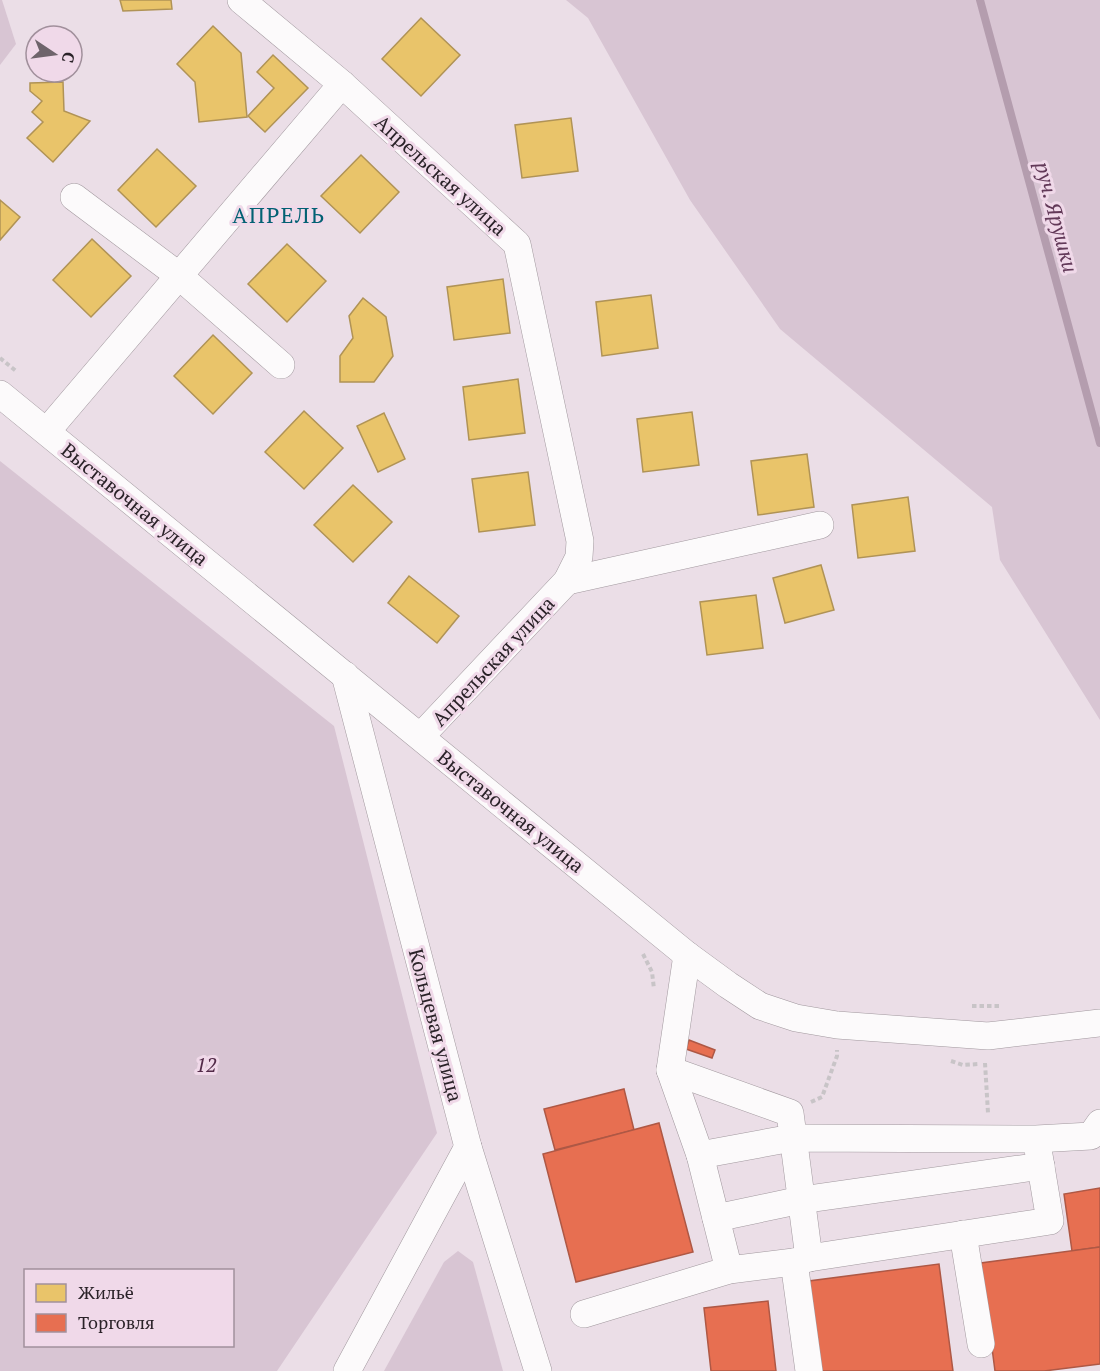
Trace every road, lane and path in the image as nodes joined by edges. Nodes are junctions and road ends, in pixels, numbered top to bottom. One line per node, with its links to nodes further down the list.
1 (241, 0): 2 (street, Апрельская улица)
2 (342, 84): 4 (street); 11 (street, Апрельская улица)
3 (74, 197): 4 (street)
4 (178, 275): 6 (street); 9 (street)
5 (0, 358): 7 (path)
6 (281, 365)
7 (18, 373)
8 (0, 394): 9 (street, Выставочная улица)
9 (46, 432): 12 (street, Выставочная улица)
10 (820, 525): 11 (street)
11 (567, 581): 13 (street, Апрельская улица)
12 (345, 675): 13 (street, Выставочная улица); 25 (street, Кольцевая улица)
13 (421, 736): 14 (street, Выставочная улица)
14 (687, 955): 18 (street, Выставочная улица); 20 (street)
15 (970, 1006): 16 (path)
16 (1006, 1006)
17 (1100, 1023): 18 (street, Выставочная улица)
18 (837, 1025): 21 (path)
19 (985, 1063): 23 (path)
20 (670, 1070): 21 (street); 26 (street)
21 (791, 1125): 23 (street); 26 (street); 28 (street)
22 (1097, 1132): 24 (street)
23 (989, 1139): 24 (street)
24 (1036, 1139): 27 (street)
25 (468, 1147): 35 (street); 36 (street, Кольцевая улица)
26 (700, 1155): 29 (street)
27 (1041, 1166): 28 (street); 30 (street)
28 (801, 1200): 29 (street); 31 (street)
29 (716, 1218): 32 (street)
30 (963, 1234): 31 (street); 34 (street)
31 (801, 1260): 32 (street); 37 (street)
32 (729, 1270): 33 (street)
33 (584, 1314)
34 (981, 1344)
35 (347, 1371)
36 (538, 1371)
37 (809, 1371)

